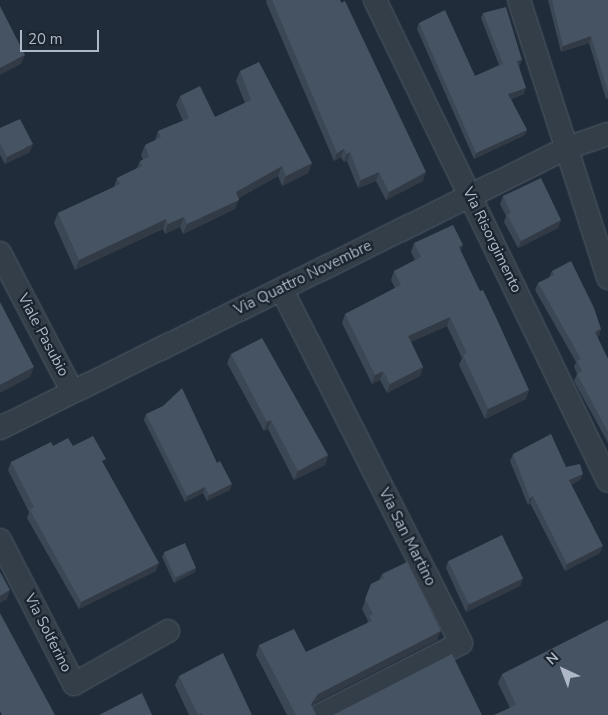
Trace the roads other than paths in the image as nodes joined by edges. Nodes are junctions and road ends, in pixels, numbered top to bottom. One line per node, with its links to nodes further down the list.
1 (375, 0): 5 (street, Via Risorgimento)
2 (519, 0): 4 (street)
3 (608, 134): 4 (street, Via Quattro Novembre)
4 (567, 148): 5 (street, Via Quattro Novembre); 7 (street)
5 (470, 195): 8 (street, Via Quattro Novembre); 11 (street, Via Risorgimento)
6 (0, 253): 9 (street, Viale Pasubio)
7 (608, 278)
8 (282, 290): 9 (street, Via Quattro Novembre); 14 (street, Via San Martino)
9 (72, 391): 10 (street, Via Quattro Novembre)
10 (0, 428)
11 (608, 481)
12 (0, 540): 13 (street, Via Solferino)
13 (168, 632)
14 (320, 715)

